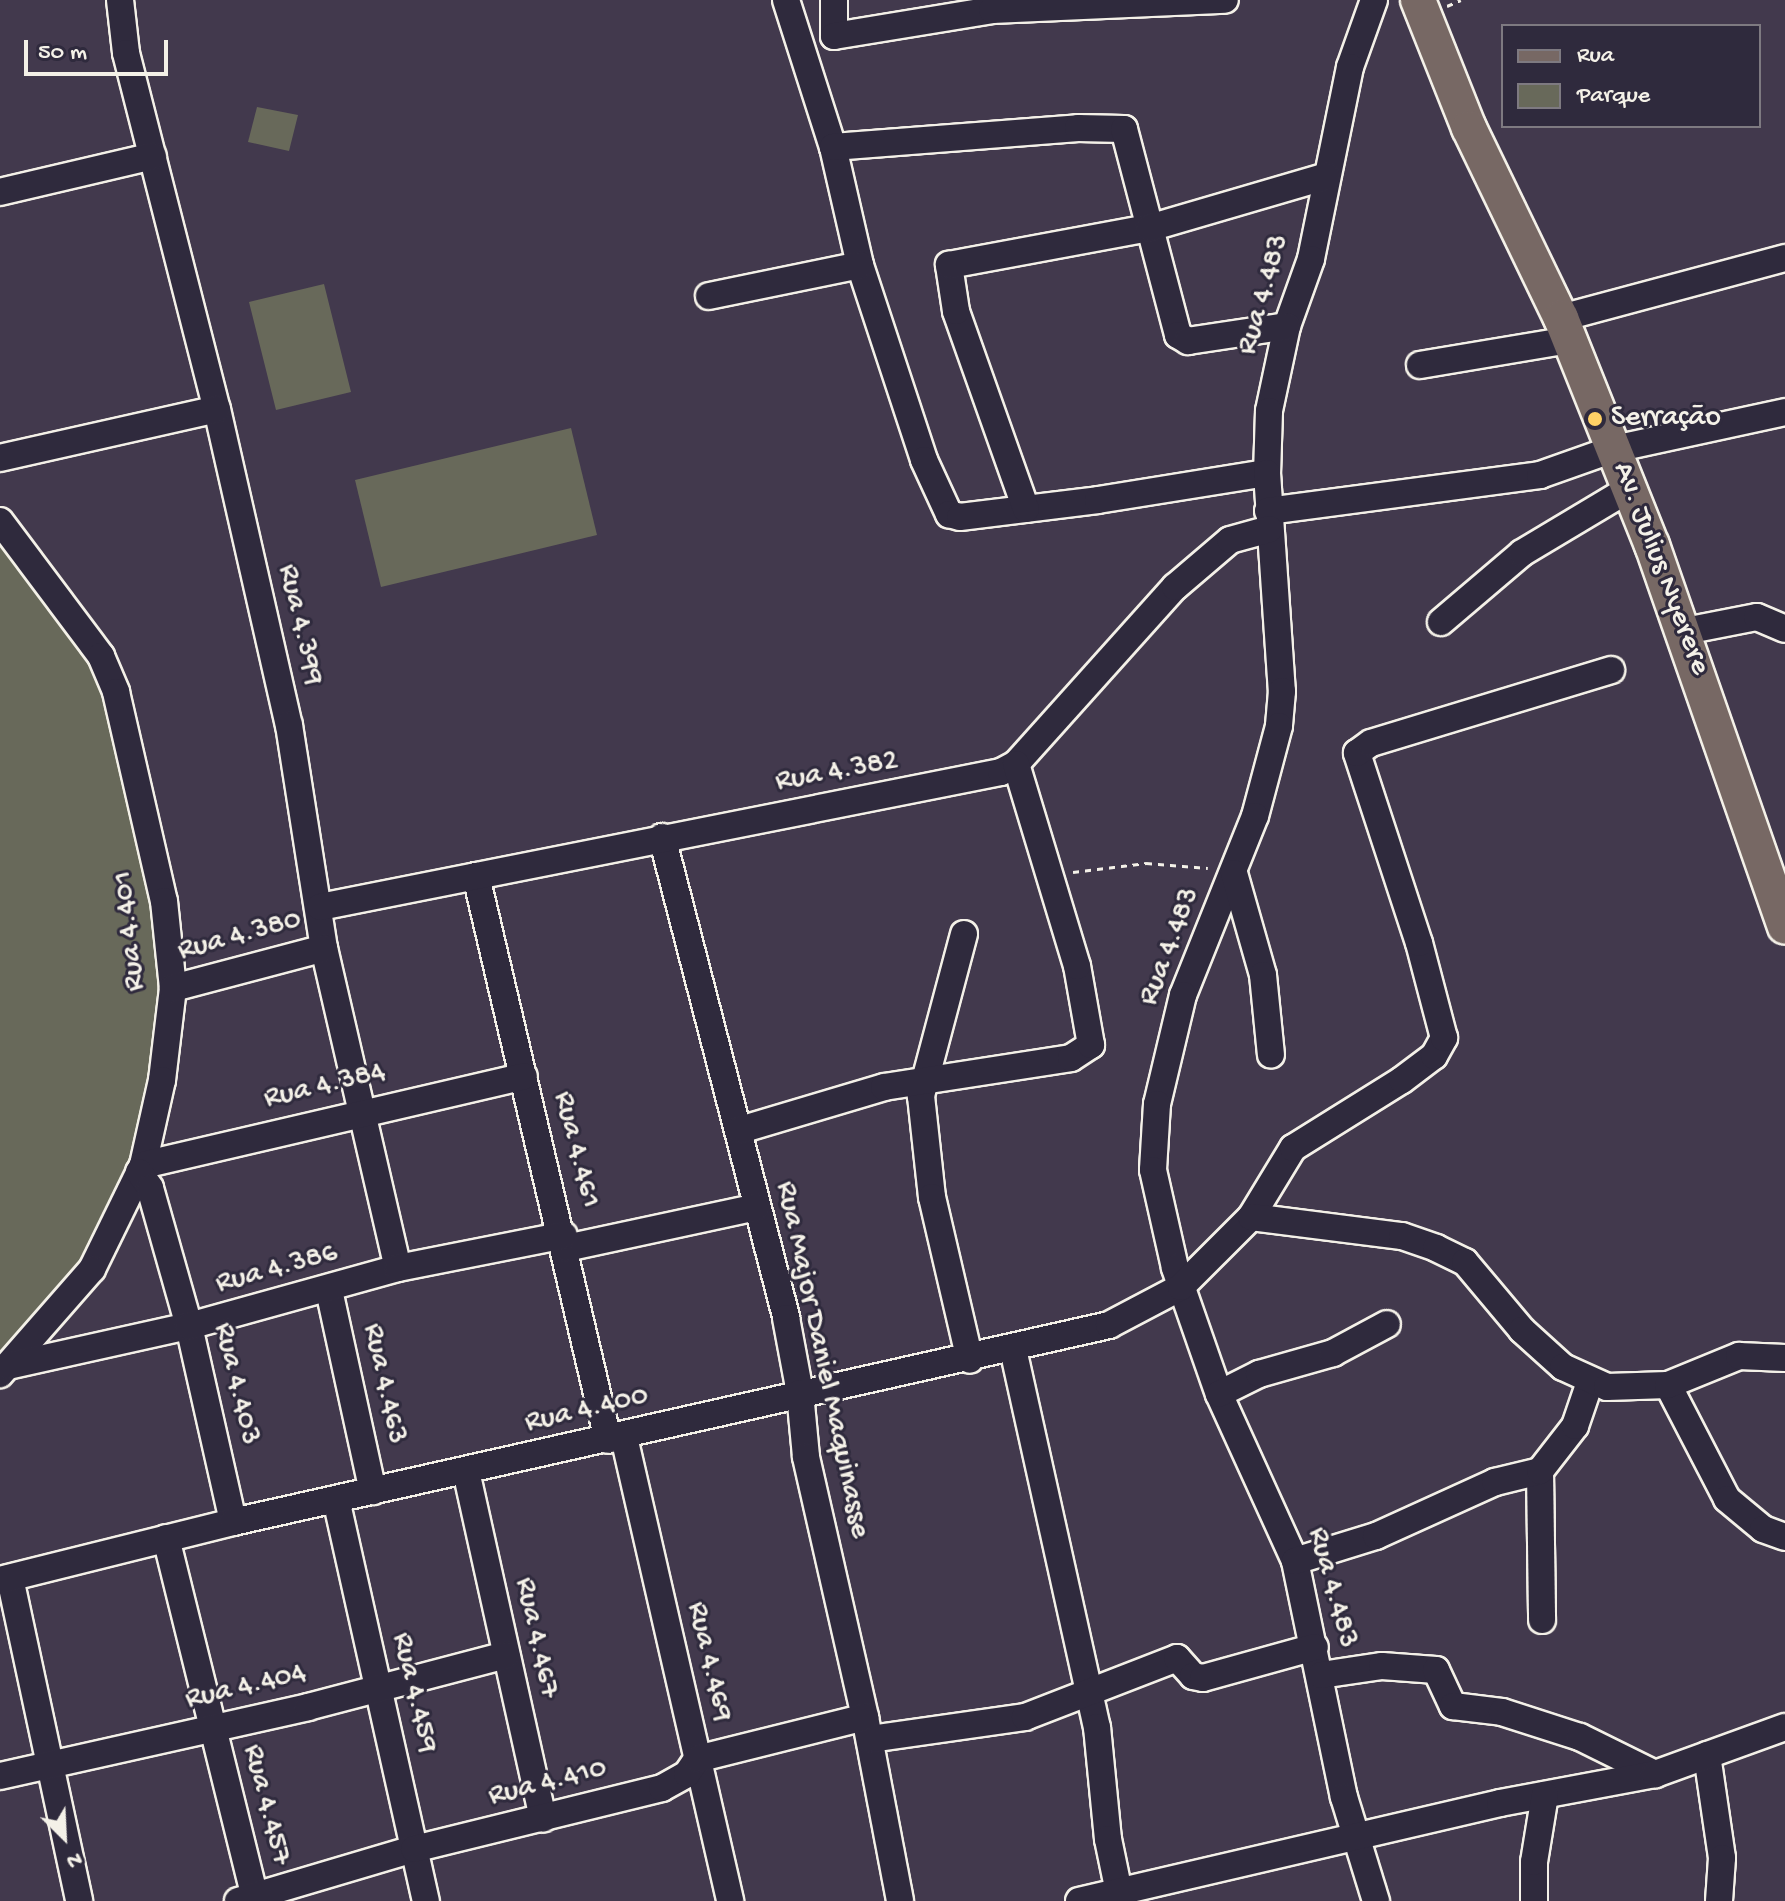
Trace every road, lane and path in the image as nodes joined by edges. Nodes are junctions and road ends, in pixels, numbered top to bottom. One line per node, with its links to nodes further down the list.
1 (120, 0): 9 (street, Rua 4.399)
2 (786, 0): 8 (street)
3 (834, 0): 7 (street)
4 (1225, 0): 7 (street)
5 (1374, 0): 10 (street, Rua 4.483)
6 (1418, 0): 17 (main road, Av. Julius Nyerere)
7 (1028, 4)
8 (833, 147): 12 (street); 13 (street)
9 (153, 156): 11 (street); 19 (street, Rua 4.399)
10 (1327, 176): 12 (street); 16 (street, Rua 4.483)
11 (1, 187)
12 (1149, 228): 16 (street); 25 (street)
13 (860, 265): 15 (street); 25 (street)
14 (1782, 267): 17 (street)
15 (709, 296)
16 (1287, 326): 23 (street, Rua 4.483)
17 (1566, 329): 18 (street); 21 (main road, Av. Julius Nyerere)
18 (1420, 365)
19 (217, 409): 22 (street); 37 (street, Rua 4.399)
20 (1785, 412): 21 (street, Rua 4.382)
21 (1614, 449): 24 (main road, Av. Julius Nyerere); 26 (street, Rua 4.382)
22 (0, 458)
23 (1267, 473): 25 (street); 26 (street, Rua 4.483)
24 (1629, 489): 28 (street); 30 (main road, Av. Julius Nyerere)
25 (1026, 509)
26 (1269, 520): 32 (street, Rua 4.382); 34 (street, Rua 4.483)
27 (0, 521): 41 (street, Rua 4.401)
28 (1441, 622)
29 (1785, 629): 30 (street)
30 (1685, 631): 38 (main road, Av. Julius Nyerere)
31 (1611, 670): 49 (street, Rua 4.400)
32 (1016, 764): 33 (street, Rua 4.382); 36 (street)
33 (662, 837): 35 (street, Rua 4.382); 46 (street, Rua Major Daniel Maquinasse)
34 (1234, 873): 36 (path); 42 (street); 52 (street, Rua 4.483)
35 (476, 876): 37 (street, Rua 4.382); 43 (street, Rua 4.461)
36 (1049, 877): 44 (street)
37 (320, 907): 40 (street, Rua 4.399)
38 (1785, 926)
39 (964, 934): 44 (street)
40 (324, 948): 41 (street, Rua 4.380); 45 (street, Rua 4.399)
41 (173, 988): 47 (street, Rua 4.401)
42 (1271, 1055)
43 (524, 1076): 45 (street, Rua 4.384); 50 (street, Rua 4.461)
44 (922, 1082): 46 (street); 58 (street)
45 (362, 1110): 47 (street, Rua 4.384); 51 (street, Rua 4.399)
46 (740, 1130): 48 (street, Rua Major Daniel Maquinasse)
47 (141, 1168): 55 (street, Rua 4.403); 59 (street, Rua 4.401)
48 (757, 1207): 50 (street, Rua 4.386); 62 (street, Rua Major Daniel Maquinasse)
49 (1251, 1217): 52 (street, Rua 4.400); 60 (street)
50 (565, 1241): 51 (street, Rua 4.386); 64 (street, Rua 4.461)
51 (398, 1268): 53 (street, Rua 4.386)
52 (1181, 1287): 56 (street, Rua 4.400); 63 (street, Rua 4.483)
53 (329, 1290): 55 (street, Rua 4.386); 67 (street, Rua 4.463)
54 (1387, 1324): 63 (street)
55 (189, 1326): 59 (street, Rua 4.386); 69 (street, Rua 4.403)
56 (1013, 1349): 58 (street, Rua 4.400); 79 (street)
57 (1785, 1358): 61 (street)
58 (970, 1360): 62 (street, Rua 4.400)
59 (4, 1370)
60 (1590, 1382): 61 (street); 66 (street)
61 (1668, 1385): 70 (street)
62 (800, 1393): 64 (street, Rua 4.400); 81 (street, Rua Major Daniel Maquinasse)
63 (1219, 1394): 72 (street, Rua 4.483)
64 (616, 1438): 65 (street, Rua 4.400); 84 (street, Rua 4.469)
65 (466, 1471): 67 (street, Rua 4.400); 76 (street, Rua 4.467)
66 (1540, 1471): 72 (street); 74 (street)
67 (373, 1491): 68 (street, Rua 4.400)
68 (336, 1499): 69 (street, Rua 4.400); 78 (street, Rua 4.459)
69 (233, 1522): 71 (street, Rua 4.400)
70 (1785, 1537)
71 (166, 1538): 73 (street, Rua 4.400); 82 (street, Rua 4.457)
72 (1295, 1561): 75 (street, Rua 4.483)
73 (5, 1579): 85 (street)
74 (1542, 1620)
75 (1315, 1647): 77 (street, Rua 4.483); 79 (street, Rua 4.410)
76 (506, 1655): 78 (street, Rua 4.404); 89 (street, Rua 4.467)
77 (1321, 1675): 86 (street); 90 (street, Rua 4.483)
78 (379, 1687): 82 (street, Rua 4.404); 91 (street, Rua 4.459)
79 (1088, 1690): 81 (street, Rua 4.410); 92 (street)
80 (1785, 1727): 83 (street)
81 (867, 1728): 84 (street, Rua 4.410); 97 (street, Rua Major Daniel Maquinasse)
82 (213, 1729): 85 (street, Rua 4.404); 93 (street, Rua 4.457)
83 (1707, 1755): 86 (street); 101 (street)
84 (697, 1759): 89 (street, Rua 4.410); 96 (street, Rua 4.469)
85 (48, 1766): 87 (street, Rua 4.404); 94 (street)
86 (1655, 1774): 88 (street)
87 (0, 1776)
88 (1545, 1795): 90 (street); 100 (street)
89 (543, 1819): 91 (street, Rua 4.410)
90 (1354, 1836): 92 (street); 99 (street, Rua 4.483)
91 (414, 1849): 93 (street, Rua 4.410); 95 (street, Rua 4.459)
92 (1119, 1892): 98 (street)
93 (250, 1900)
94 (79, 1901)
95 (426, 1901)
96 (730, 1901)
97 (900, 1901)
98 (1079, 1901)
99 (1376, 1901)
100 (1534, 1901)
101 (1719, 1901)

